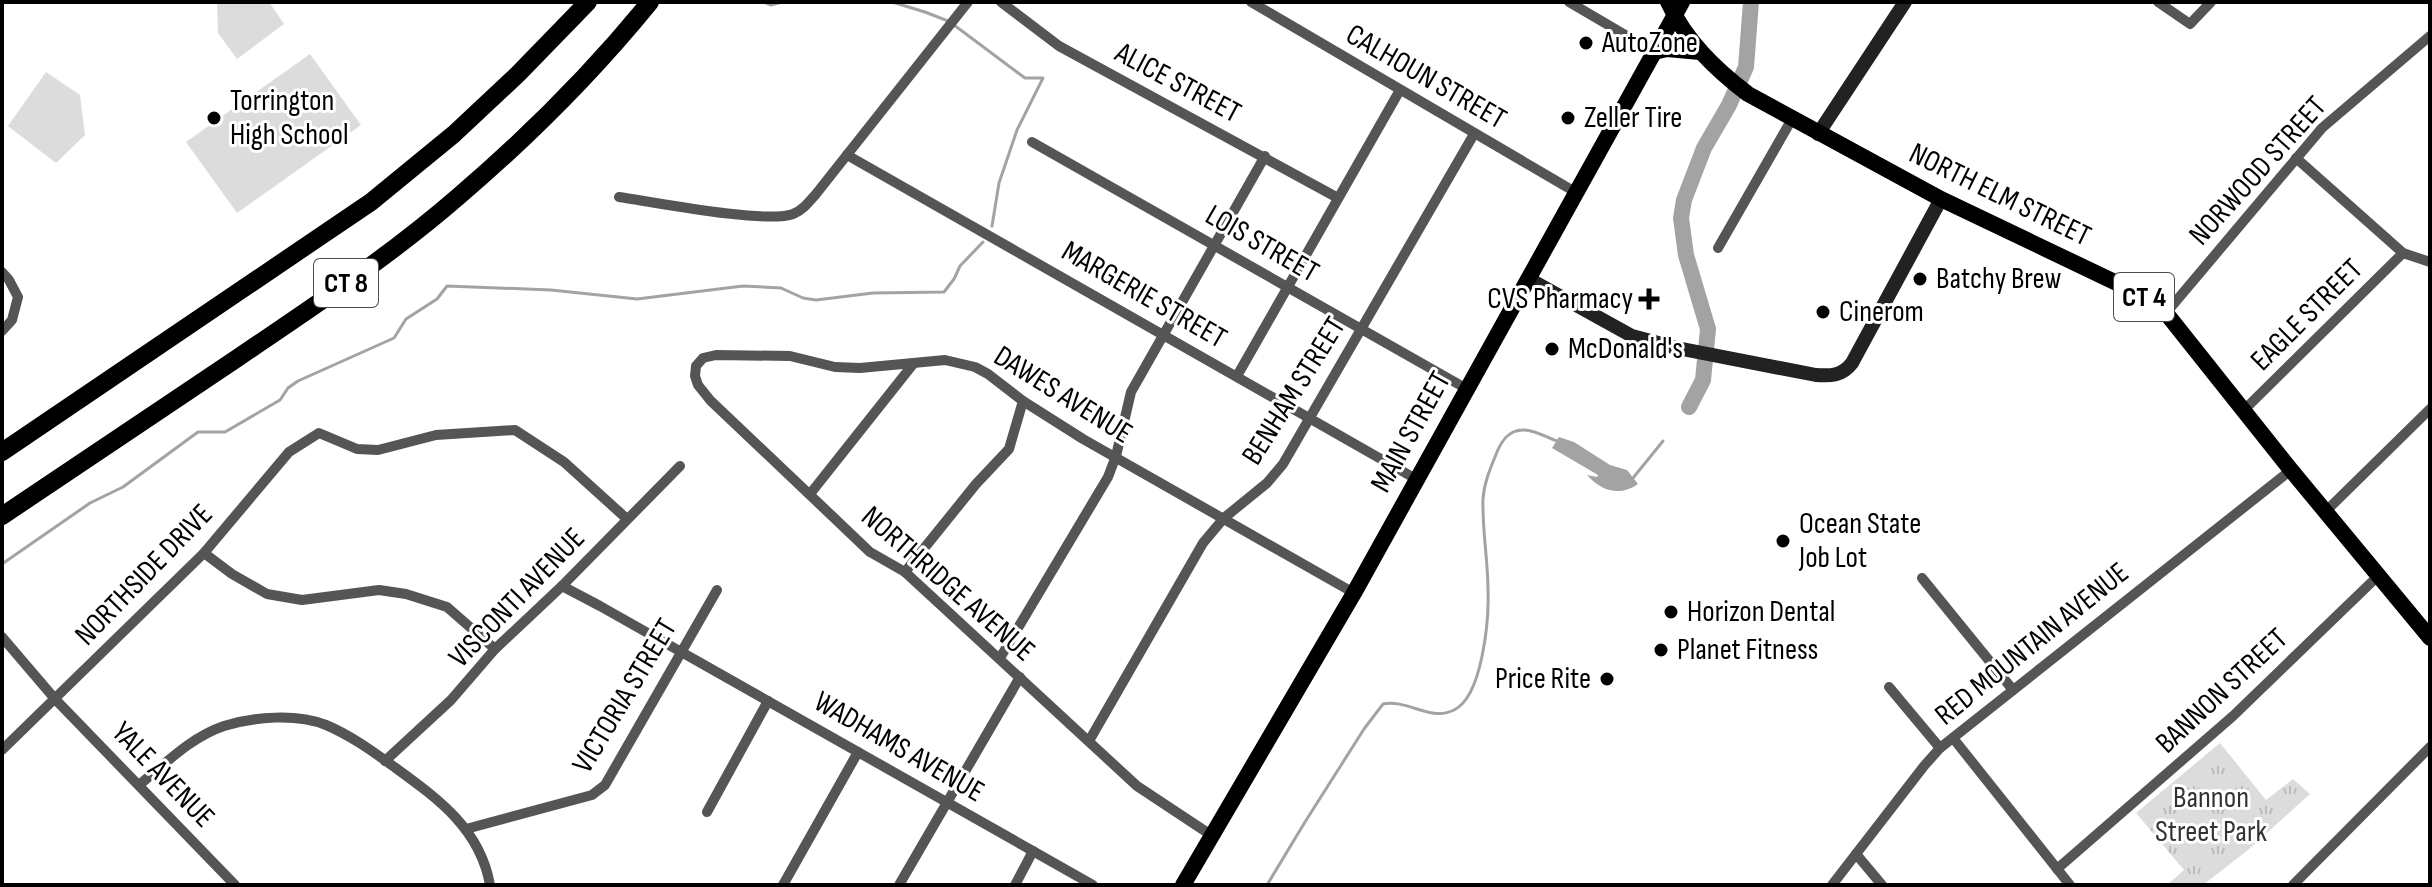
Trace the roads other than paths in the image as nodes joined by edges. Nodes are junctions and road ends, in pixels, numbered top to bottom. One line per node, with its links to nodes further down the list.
1 (588, 2): 46 (highway, CT 8)
2 (650, 2): 53 (highway, CT 8)
3 (968, 2): 20 (street)
4 (1001, 2): 21 (street, ALICE STREET)
5 (1251, 2): 15 (street, CALHOUN STREET)
6 (1569, 2): 11 (street)
7 (1905, 2): 18 (main road)
8 (2158, 2): 9 (street)
9 (2211, 2)
10 (1675, 6): 13 (main road, MAIN STREET); 14 (main road, NORTH ELM STREET / CT 4)
11 (1627, 36)
12 (2430, 36): 22 (street, NORWOOD STREET)
13 (1654, 52): 14 (main road); 23 (main road, MAIN STREET)
14 (1700, 52): 16 (main road, NORTH ELM STREET / CT 4)
15 (1400, 90): 17 (street, CALHOUN STREET); 25 (street)
16 (1792, 119): 18 (main road, NORTH ELM STREET / CT 4); 28 (street)
17 (1474, 134): 23 (street, CALHOUN STREET); 35 (street, BENHAM STREET)
18 (1818, 134): 26 (main road, NORTH ELM STREET / CT 4)
19 (1032, 142): 27 (street, LOIS STREET)
20 (847, 155): 24 (street); 37 (street, MARGERIE STREET)
21 (1265, 156): 25 (street, ALICE STREET); 27 (street)
22 (2296, 158): 29 (street); 34 (street, NORWOOD STREET)
23 (1577, 193): 32 (main road, MAIN STREET)
24 (619, 197)
25 (1338, 198): 33 (street)
26 (1941, 199): 32 (main road); 34 (main road, NORTH ELM STREET / CT 4)
27 (1216, 245): 33 (street, LOIS STREET); 37 (street)
28 (1718, 248)
29 (2403, 253): 30 (street); 44 (street, EAGLE STREET)
30 (2430, 262)
31 (2, 272): 36 (street)
32 (1529, 279): 41 (main road, MAIN STREET)
33 (1288, 287): 35 (street, LOIS STREET); 40 (street)
34 (2166, 313): 44 (main road, NORTH ELM STREET / CT 4)
35 (1362, 328): 41 (street, LOIS STREET); 45 (street, BENHAM STREET)
36 (2, 331)
37 (1165, 334): 40 (street, MARGERIE STREET); 47 (street)
38 (716, 355): 39 (street, DAWES AVENUE); 51 (street, NORTHRIDGE AVENUE)
39 (914, 363): 42 (street, DAWES AVENUE); 51 (street)
40 (1237, 376): 45 (street, MARGERIE STREET)
41 (1467, 389): 50 (main road, MAIN STREET)
42 (1023, 401): 47 (street, DAWES AVENUE); 57 (street)
43 (2430, 409): 52 (street)
44 (2244, 410): 49 (main road, NORTH ELM STREET / CT 4)
45 (1311, 418): 50 (street, MARGERIE STREET); 54 (street, BENHAM STREET)
46 (2, 452)
47 (1116, 456): 54 (street, DAWES AVENUE); 67 (street)
48 (680, 466): 55 (street, VISCONTI AVENUE)
49 (2291, 470): 52 (main road, NORTH ELM STREET / CT 4); 70 (street, RED MOUNTAIN AVENUE)
50 (1416, 479): 62 (main road, MAIN STREET)
51 (810, 494): 57 (street, NORTHRIDGE AVENUE)
52 (2326, 511): 58 (main road, NORTH ELM STREET / CT 4)
53 (2, 516)
54 (1224, 518): 62 (street, DAWES AVENUE); 74 (street, BENHAM STREET)
55 (627, 519): 56 (street, NORTHSIDE DRIVE); 60 (street, VISCONTI AVENUE)
56 (204, 553): 65 (street); 71 (street, NORTHSIDE DRIVE)
57 (905, 572): 67 (street, NORTHRIDGE AVENUE)
58 (2379, 575): 64 (main road, NORTH ELM STREET / CT 4); 87 (street, BANNON STREET)
59 (1922, 578): 70 (street)
60 (562, 586): 65 (street, VISCONTI AVENUE); 66 (street, WADHAMS AVENUE)
61 (717, 590): 66 (street, VICTORIA STREET)
62 (1354, 593): 84 (main road, MAIN STREET)
63 (2, 637): 71 (street, YALE AVENUE)
64 (2430, 638)
65 (495, 649): 79 (street, VISCONTI AVENUE)
66 (681, 651): 72 (street, WADHAMS AVENUE); 83 (street, VICTORIA STREET)
67 (1000, 658): 68 (street, NORTHRIDGE AVENUE)
68 (1020, 677): 74 (street, NORTHRIDGE AVENUE); 81 (street)
69 (1889, 687): 76 (street)
70 (2013, 690): 73 (street, RED MOUNTAIN AVENUE)
71 (55, 699): 77 (street, NORTHSIDE DRIVE); 80 (street, YALE AVENUE)
72 (768, 701): 78 (street, WADHAMS AVENUE); 82 (street)
73 (1953, 738): 76 (street, RED MOUNTAIN AVENUE); 87 (street)
74 (1089, 741): 84 (street, NORTHRIDGE AVENUE)
75 (2430, 747): 98 (street)
76 (1940, 748): 86 (street, RED MOUNTAIN AVENUE)
77 (2, 750)
78 (858, 752): 81 (street, WADHAMS AVENUE); 90 (street)
79 (385, 761): 80 (street); 83 (street)
80 (139, 785): 88 (street, YALE AVENUE)
81 (946, 801): 85 (street, WADHAMS AVENUE); 91 (street)
82 (707, 812)
83 (466, 829): 89 (street)
84 (1211, 835): 94 (main road, MAIN STREET)
85 (1033, 851): 92 (street); 93 (street, WADHAMS AVENUE)
86 (1856, 854): 95 (street, RED MOUNTAIN AVENUE); 96 (street)
87 (2057, 869): 97 (street)
88 (235, 885)
89 (490, 885)
90 (783, 885)
91 (899, 885)
92 (1015, 885)
93 (1093, 885)
94 (1183, 885)
95 (1832, 885)
96 (1882, 885)
97 (2070, 885)
98 (2293, 885)

